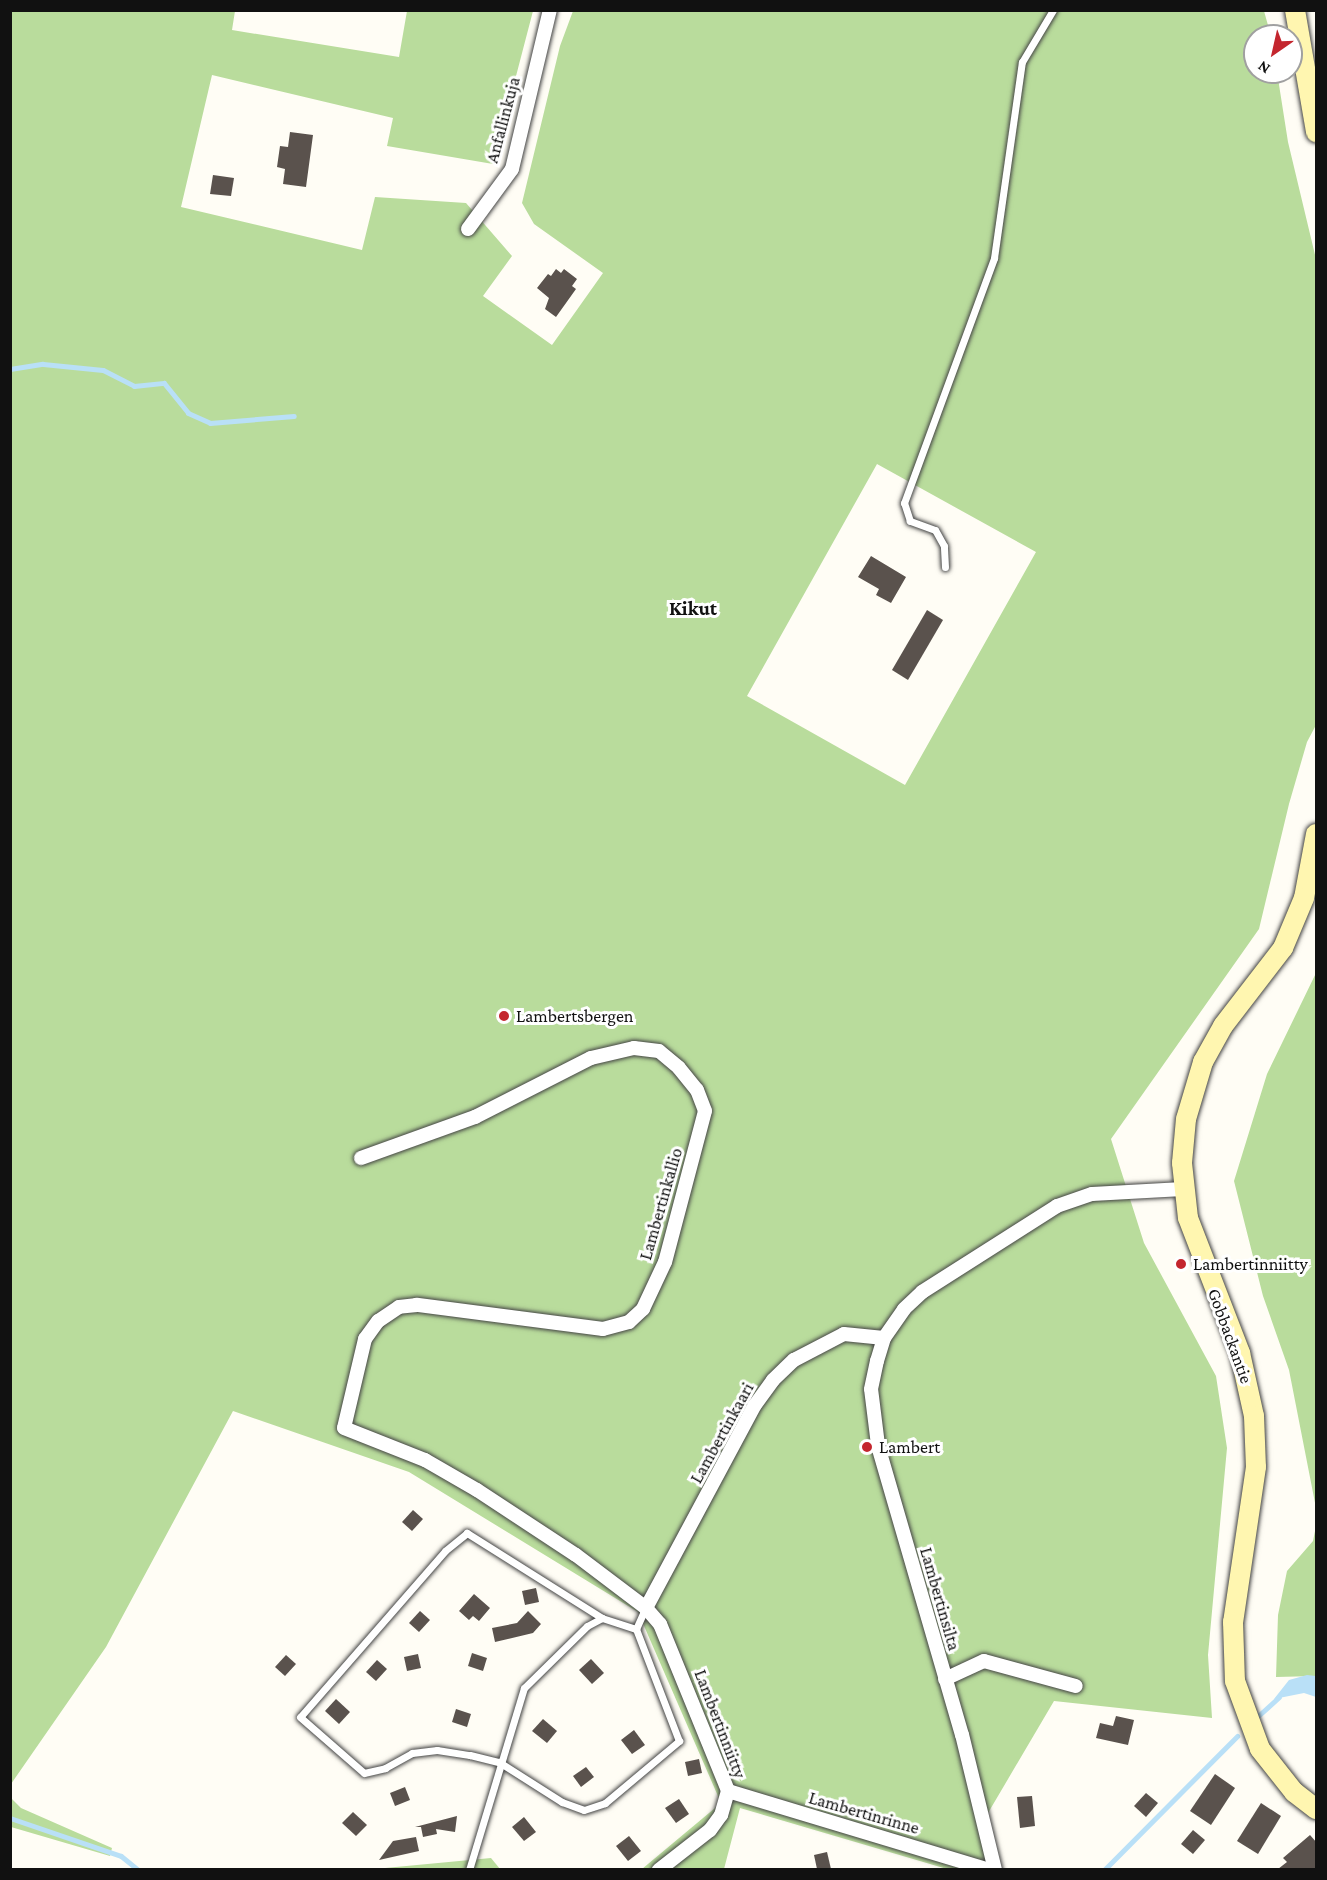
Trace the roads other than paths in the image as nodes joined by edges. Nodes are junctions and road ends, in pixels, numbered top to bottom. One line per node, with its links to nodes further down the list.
1 (550, 10): 5 (street, Anfallinkuja)
2 (1053, 10): 6 (lane)
3 (1295, 10): 4 (street)
4 (1317, 132)
5 (468, 229)
6 (945, 567)
7 (1317, 834): 8 (street, Gobbackantie)
8 (1313, 868): 10 (street, Gobbackantie)
9 (361, 1158): 12 (street, Lambertinkallio)
10 (1183, 1189): 11 (street); 19 (street, Gobbackantie)
11 (884, 1338): 12 (street, Lambertinkaari); 15 (street, Lambertinsilta)
12 (647, 1611): 14 (lane); 18 (street, Lambertinniitty)
13 (602, 1618): 14 (lane); 17 (lane); 17 (lane)
14 (636, 1629): 17 (lane)
15 (945, 1679): 16 (street); 23 (street, Lambertinsilta)
16 (1076, 1686)
17 (499, 1762): 20 (lane)
18 (728, 1791): 21 (street, Lambertinniitty); 22 (street, Lambertinrinne)
19 (1317, 1809)
20 (469, 1869)
21 (659, 1869)
22 (990, 1869)
23 (995, 1869)

